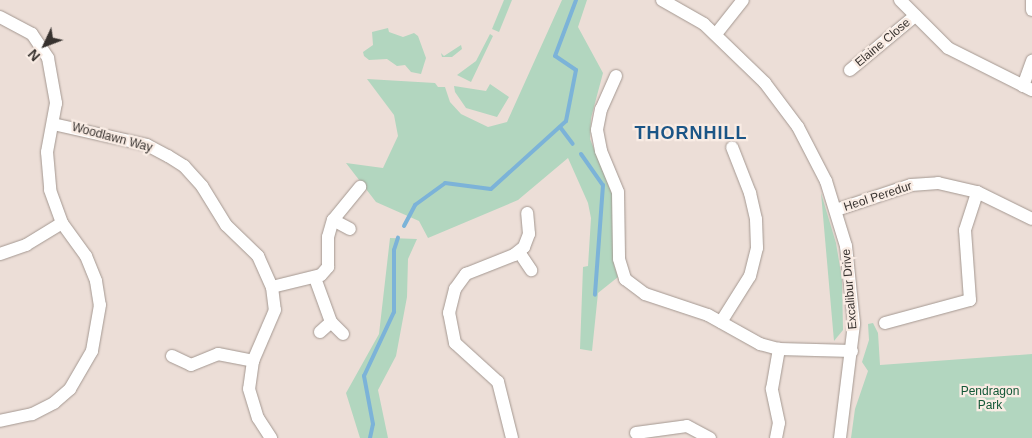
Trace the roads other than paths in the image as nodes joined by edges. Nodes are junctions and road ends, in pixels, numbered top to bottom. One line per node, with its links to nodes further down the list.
1 (662, 0): 8 (street, Excalibur Drive)
2 (743, 0): 8 (street)
3 (900, 0): 6 (street)
4 (1032, 0): 5 (street)
5 (1032, 10)
6 (915, 16): 10 (street, Elaine Close); 12 (street)
7 (0, 17): 13 (street)
8 (716, 34): 17 (street, Excalibur Drive)
9 (1032, 61): 12 (street)
10 (850, 70)
11 (616, 76): 29 (street)
12 (1027, 88)
13 (53, 124): 21 (street); 27 (street, Woodlawn Way)
14 (732, 147): 29 (street)
15 (360, 187): 20 (street)
16 (977, 192): 17 (street, Heol Peredur); 19 (street, Heol Peredur); 30 (street)
17 (836, 210): 34 (street, Excalibur Drive)
18 (528, 213): 23 (street)
19 (1032, 219)
20 (333, 220): 22 (street); 26 (street)
21 (62, 223): 24 (street); 37 (street)
22 (350, 229)
23 (518, 252): 25 (street); 40 (street)
24 (0, 254)
25 (531, 270)
26 (315, 278): 27 (street); 28 (street)
27 (272, 287): 36 (street, Woodlawn Way)
28 (331, 322): 31 (street); 32 (street)
29 (721, 322): 33 (street)
30 (885, 323)
31 (320, 332)
32 (343, 334)
33 (779, 348): 34 (street); 42 (street)
34 (852, 351): 43 (street, Excalibur Drive)
35 (172, 356): 36 (street)
36 (253, 361): 39 (street, Woodlawn Way)
37 (0, 421)
38 (636, 433): 41 (street)
39 (263, 435)
40 (512, 438)
41 (710, 438)
42 (776, 438)
43 (840, 438)

